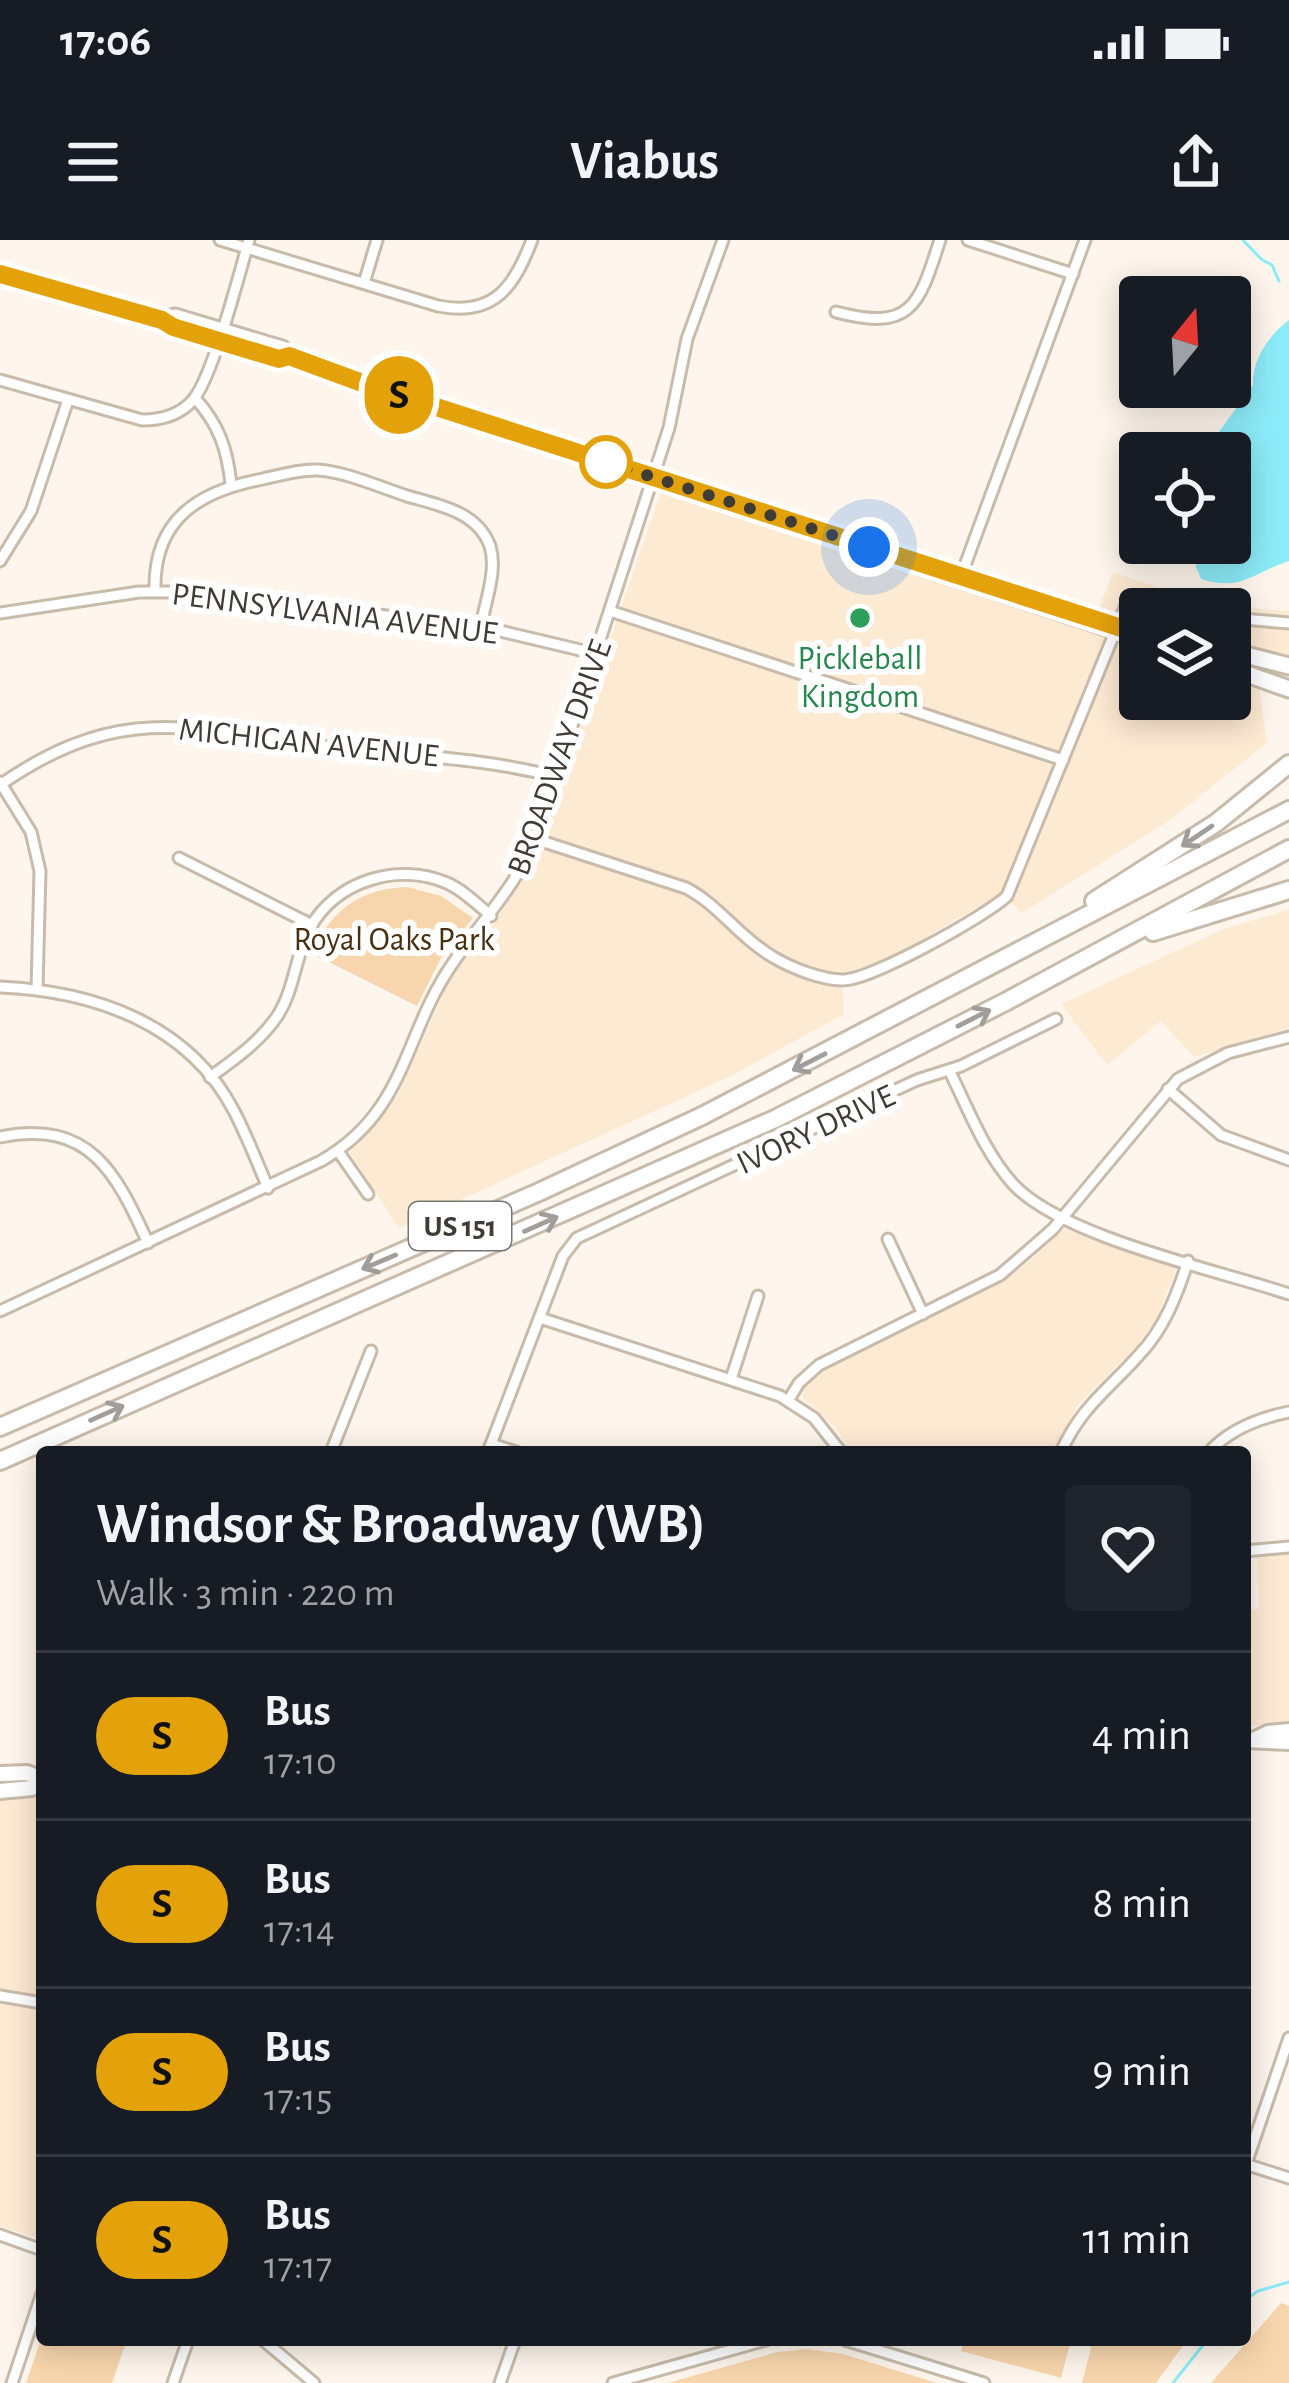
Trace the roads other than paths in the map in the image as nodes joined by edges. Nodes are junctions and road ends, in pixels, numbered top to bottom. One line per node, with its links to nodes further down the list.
1 (220, 240): 8 (street)
2 (377, 240): 11 (street)
3 (532, 240): 11 (street)
4 (723, 240): 17 (street, BROADWAY DRIVE)
5 (940, 240): 12 (street)
6 (968, 240): 10 (street)
7 (1085, 240): 10 (street)
8 (248, 244): 11 (street); 13 (street)
9 (0, 274): 13 (main road)
10 (1072, 274): 20 (street)
11 (364, 283)
12 (836, 312)
13 (219, 334): 15 (street); 17 (main road)
14 (0, 380): 16 (street)
15 (195, 398): 16 (street); 18 (street)
16 (68, 400): 19 (street)
17 (653, 477): 20 (main road); 22 (street, BROADWAY DRIVE)
18 (232, 484): 21 (street); 27 (street)
19 (0, 561)
20 (961, 576): 28 (main road)
21 (155, 591): 23 (street, PENNSYLVANIA AVENUE); 27 (street, PENNSYLVANIA AVENUE)
22 (610, 611): 30 (street, BROADWAY DRIVE); 35 (street)
23 (0, 613)
24 (1251, 620): 26 (street)
25 (1119, 622): 28 (street)
26 (1289, 623)
27 (481, 628): 30 (street, PENNSYLVANIA AVENUE)
28 (1116, 630): 29 (main road); 35 (street)
29 (1119, 631)
30 (597, 654): 37 (street, BROADWAY DRIVE)
31 (1251, 656): 32 (main road)
32 (1289, 666)
33 (1251, 675): 34 (main road)
34 (1289, 689)
35 (1063, 760): 40 (street)
36 (1289, 764): 49 (highway, one-way to 49)
37 (557, 777): 38 (street, MICHIGAN AVENUE); 40 (street, BROADWAY DRIVE)
38 (0, 784): 48 (street)
39 (1289, 810): 49 (highway, US 151)
40 (535, 838): 44 (street, BROADWAY DRIVE)
41 (1289, 849): 46 (highway, US 151)
42 (178, 858): 45 (street)
43 (1289, 890): 46 (highway)
44 (491, 916): 45 (street); 56 (street, BROADWAY DRIVE)
45 (312, 925): 53 (street)
46 (1037, 984): 79 (highway, US 151, one-way to 46)
47 (0, 987): 48 (street)
48 (37, 989): 53 (street)
49 (913, 1008): 73 (highway, US 151, one-way to 73)
50 (1057, 1018): 52 (street, IVORY DRIVE)
51 (1289, 1037): 54 (street)
52 (950, 1070): 60 (street); 68 (street, IVORY DRIVE)
53 (210, 1077): 58 (street)
54 (1168, 1089): 57 (street); 60 (street)
55 (0, 1137): 62 (street)
56 (338, 1151): 58 (street, BROADWAY DRIVE); 59 (street)
57 (1289, 1160)
58 (268, 1188): 62 (street, BROADWAY DRIVE)
59 (368, 1194)
60 (1062, 1218): 63 (street); 67 (street)
61 (888, 1239): 67 (street)
62 (148, 1243): 66 (street, BROADWAY DRIVE)
63 (1187, 1262): 64 (street); 77 (street)
64 (1288, 1292)
65 (758, 1296): 70 (street)
66 (0, 1311)
67 (923, 1314): 71 (street)
68 (540, 1318): 70 (street); 75 (street)
69 (371, 1351): 74 (street)
70 (731, 1379): 71 (street)
71 (788, 1401): 76 (street)
72 (1289, 1412): 78 (street)
73 (0, 1427)
74 (333, 1446)
75 (491, 1446)
76 (836, 1446)
77 (1065, 1446)
78 (1217, 1446)
79 (0, 1461)
80 (1289, 1547): 81 (street)
81 (1251, 1550)
82 (1289, 1731): 83 (main road)
83 (1251, 1739)
84 (1251, 1740): 85 (main road)
85 (1289, 1742)
86 (0, 1774): 87 (main road)
87 (36, 1777)
88 (36, 1784): 89 (main road)
89 (0, 1791)
90 (0, 1996): 91 (street)
91 (36, 2001)
92 (1289, 2038): 93 (street)
93 (1251, 2149)
94 (1251, 2166): 95 (street)
95 (1289, 2178)
96 (0, 2235): 97 (street)
97 (36, 2248)
98 (36, 2311): 104 (street)
99 (186, 2346): 105 (street)
100 (276, 2346): 106 (street)
101 (512, 2346): 107 (street)
102 (745, 2346): 108 (street)
103 (864, 2346): 109 (street)
104 (12, 2383)
105 (173, 2383)
106 (314, 2383)
107 (500, 2383)
108 (614, 2383)
109 (984, 2383)

